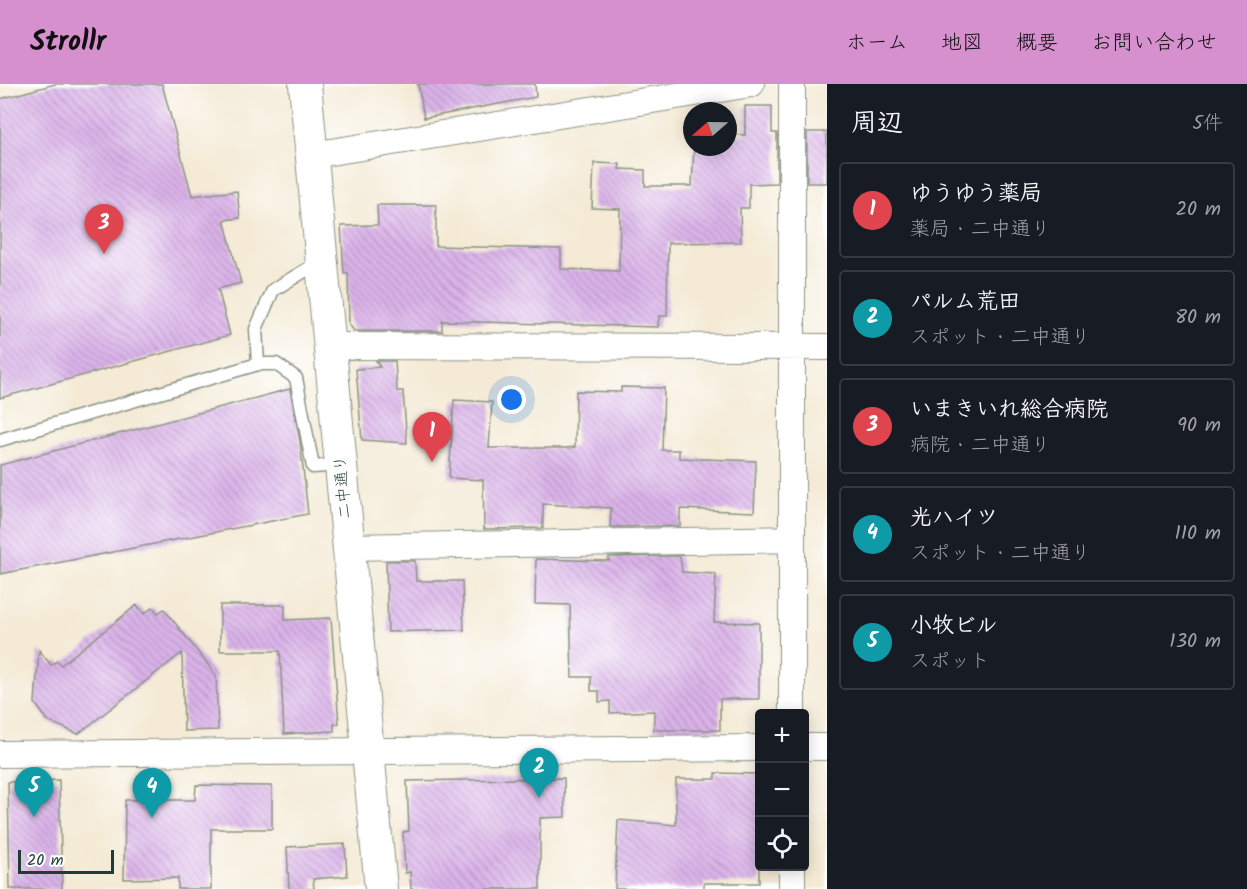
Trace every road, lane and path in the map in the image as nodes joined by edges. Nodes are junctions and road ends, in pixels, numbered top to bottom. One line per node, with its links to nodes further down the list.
1 (305, 84): 4 (street, 二中通り)
2 (751, 84): 4 (street)
3 (792, 84): 8 (street)
4 (312, 155): 5 (street, 二中通り)
5 (322, 261): 6 (street, 二中通り); 9 (lane)
6 (330, 346): 8 (street); 11 (street, 二中通り)
7 (827, 347): 8 (street)
8 (792, 348): 12 (street)
9 (258, 364): 10 (lane); 11 (lane)
10 (0, 440)
11 (341, 465): 13 (street, 二中通り)
12 (792, 539): 13 (street); 14 (street)
13 (348, 547): 18 (street, 二中通り)
14 (792, 709)
15 (809, 747): 16 (street)
16 (827, 747)
17 (755, 748): 18 (street)
18 (367, 753): 19 (street); 21 (street, 二中通り)
19 (0, 754)
20 (792, 871): 22 (street)
21 (381, 889)
22 (792, 889)

